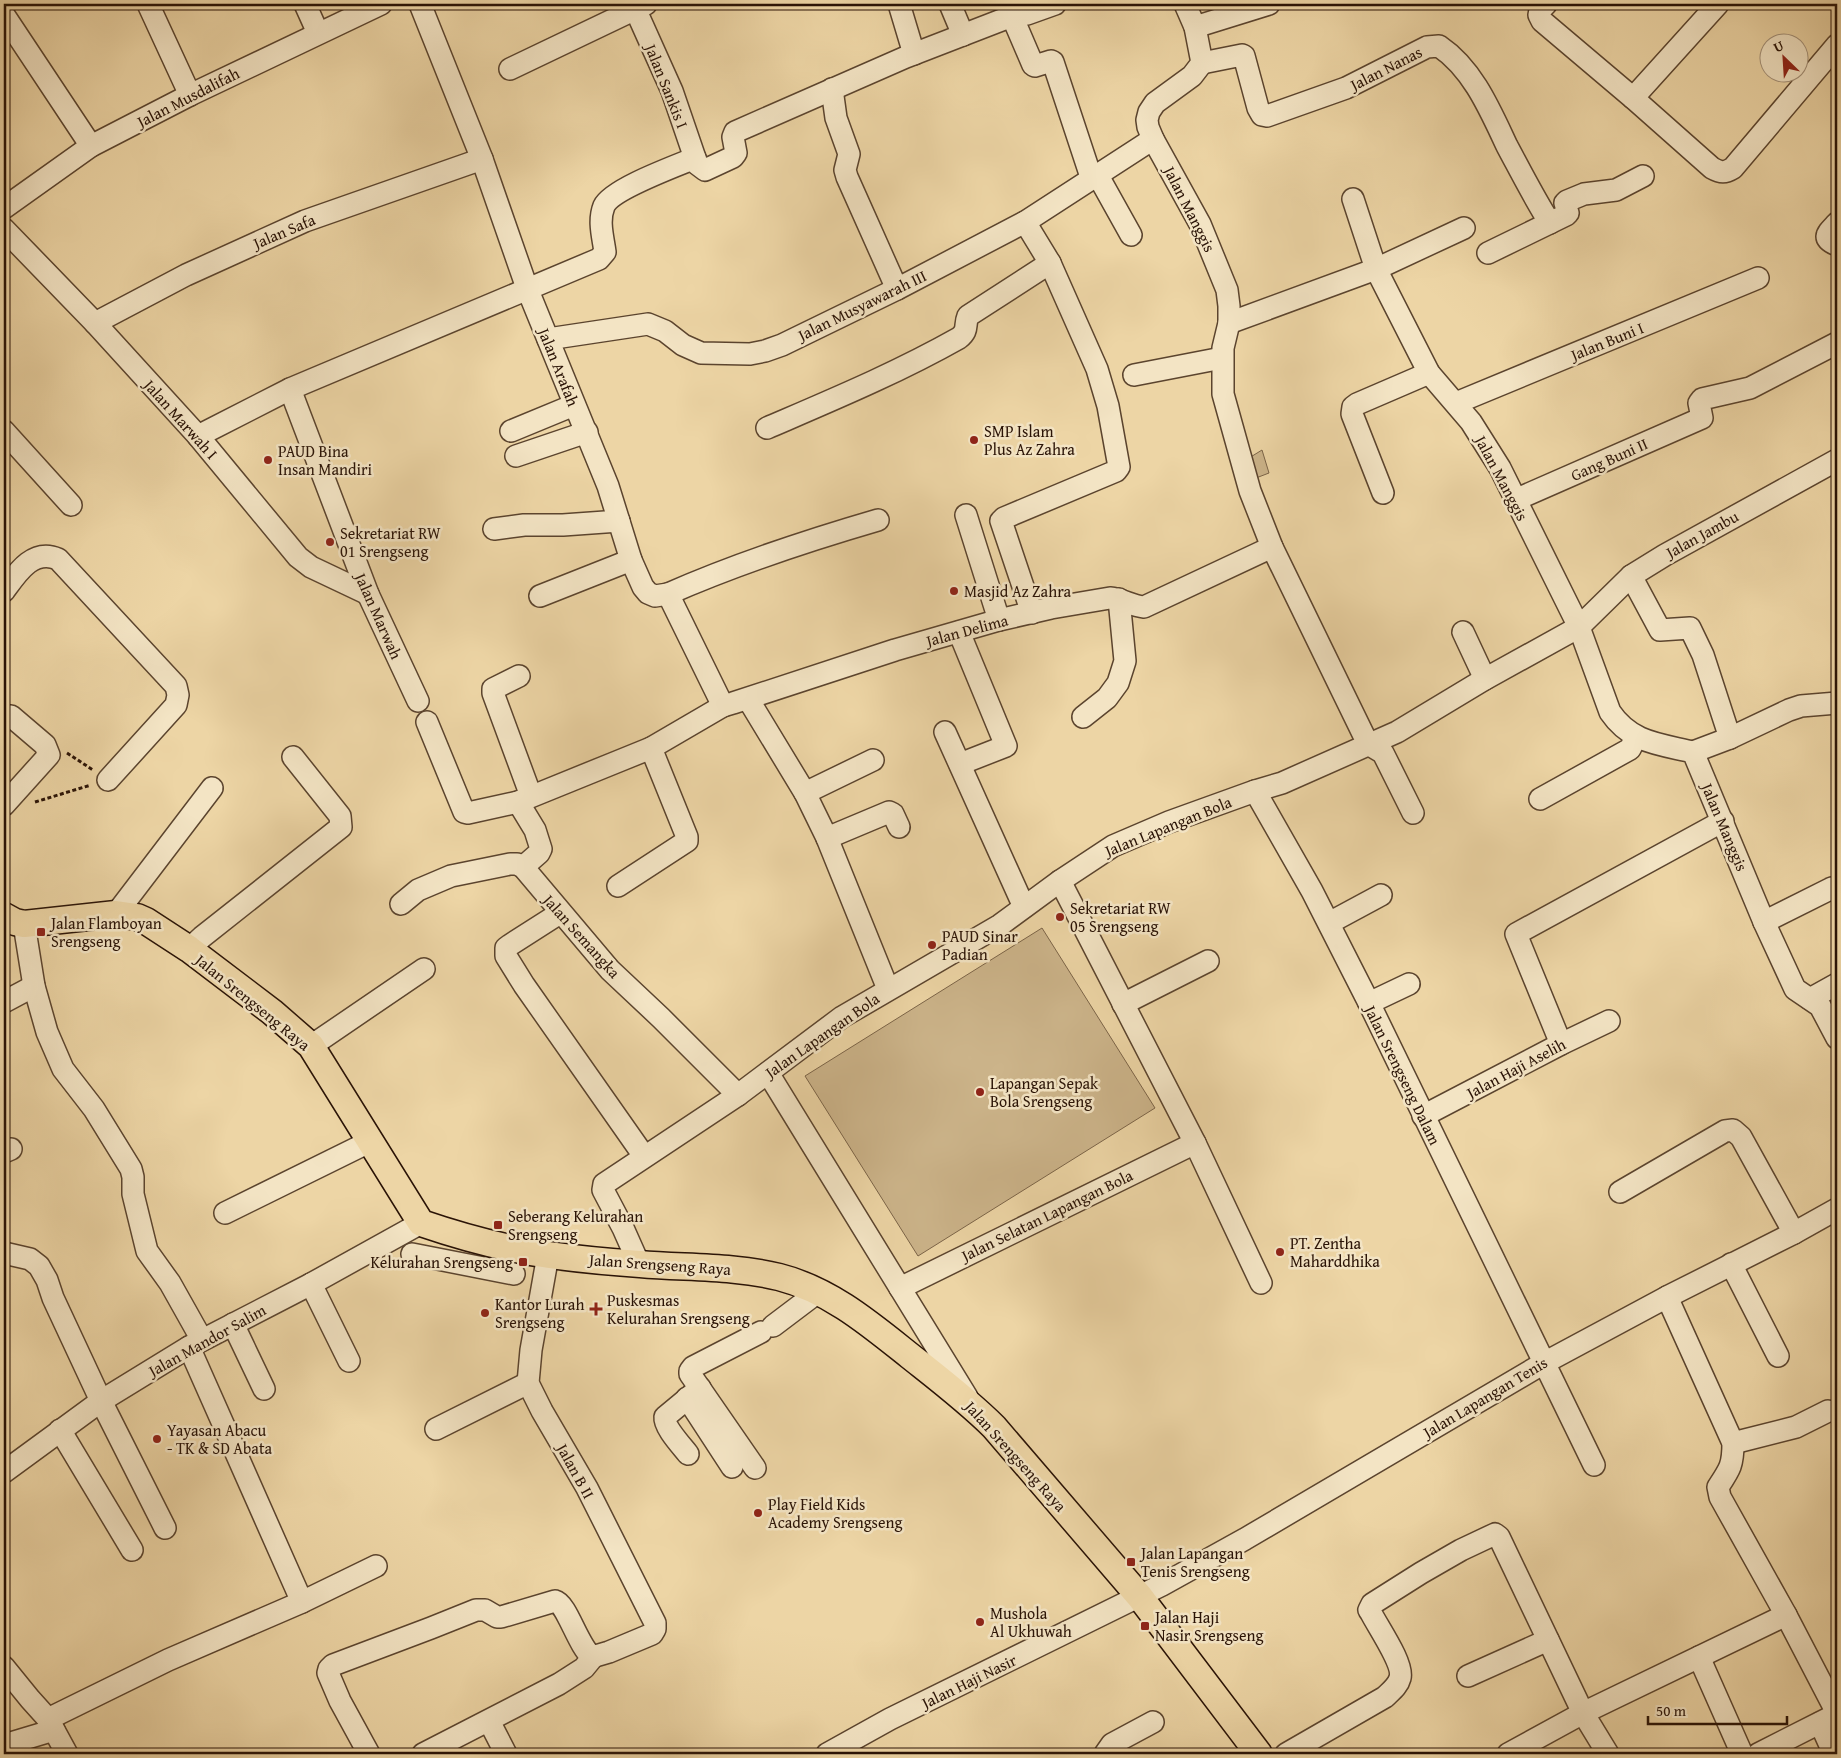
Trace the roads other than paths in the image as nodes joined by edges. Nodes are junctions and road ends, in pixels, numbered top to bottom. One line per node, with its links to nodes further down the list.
1 (148, 4): 23 (street)
2 (305, 4): 16 (street)
3 (381, 4): 16 (street, Jalan Musdalifah)
4 (420, 4): 27 (street, Jalan Arafah)
5 (899, 4): 19 (street)
6 (950, 4): 17 (street)
7 (1055, 4): 14 (street)
8 (1185, 4): 15 (street)
9 (1269, 4): 15 (street)
10 (1546, 4): 24 (street)
11 (1718, 4): 24 (street)
12 (638, 5): 21 (street); 28 (street, Jalan Sankis I)
13 (4, 15): 26 (street)
14 (1012, 16): 17 (street); 29 (street)
15 (1195, 27): 20 (street)
16 (318, 33): 23 (street, Jalan Musdalifah)
17 (963, 35): 19 (street)
18 (1837, 45): 24 (street)
19 (914, 54): 22 (street)
20 (1202, 63): 25 (street, Jalan Manggis); 34 (street, Jalan Nanas)
21 (510, 69)
22 (832, 89): 28 (street); 45 (street)
23 (190, 95): 26 (street, Jalan Musdalifah)
24 (1633, 98)
25 (1152, 139): 29 (street, Jalan Musyawarah III); 47 (street, Jalan Manggis)
26 (91, 146): 32 (street, Jalan Musdalifah)
27 (482, 159): 44 (street, Jalan Arafah); 46 (street, Jalan Safa)
28 (698, 163): 44 (street)
29 (1094, 176): 33 (street, Jalan Musyawarah III); 38 (street)
30 (1643, 176): 34 (street)
31 (1353, 199): 42 (street, Jalan Manggis)
32 (4, 208)
33 (1025, 222): 41 (street); 45 (street, Jalan Musyawarah III)
34 (1550, 223): 40 (street)
35 (1837, 223): 39 (street)
36 (4, 228): 46 (street, Jalan Marwah I)
37 (1464, 228): 42 (street)
38 (1131, 235)
39 (1837, 245)
40 (1488, 253)
41 (1050, 263): 56 (street); 78 (street)
42 (1376, 269): 47 (street); 51 (street, Jalan Manggis)
43 (1758, 278): 54 (street, Jalan Buni I)
44 (527, 288): 48 (street, Jalan Arafah); 53 (street)
45 (897, 289): 48 (street, Jalan Musyawarah III)
46 (95, 323): 60 (street, Jalan Marwah I)
47 (1228, 323): 50 (street, Jalan Manggis)
48 (548, 339): 55 (street, Jalan Arafah)
49 (1837, 343): 64 (street, Gang Buni II)
50 (1222, 358): 52 (street); 70 (street, Jalan Manggis)
51 (1429, 373): 54 (street, Jalan Manggis); 63 (street)
52 (1134, 375)
53 (290, 389): 60 (street); 74 (street, Jalan Marwah)
54 (1456, 403): 64 (street, Jalan Manggis)
55 (574, 405): 58 (street); 59 (street, Jalan Arafah)
56 (767, 428)
57 (4, 431): 65 (street)
58 (511, 431)
59 (586, 432): 61 (street); 68 (street, Jalan Arafah)
60 (198, 436): 74 (street, Jalan Marwah I)
61 (516, 456)
62 (1837, 460): 72 (street, Jalan Jambu)
63 (1383, 492)
64 (1515, 500): 80 (street, Jalan Manggis)
65 (71, 505)
66 (966, 515): 79 (street)
67 (878, 520): 75 (street)
68 (619, 521): 69 (street); 71 (street, Jalan Arafah)
69 (494, 529)
70 (1272, 547): 77 (street, Jalan Delima); 96 (street, Jalan Manggis)
71 (631, 560): 75 (street, Jalan Arafah); 76 (street)
72 (1631, 576): 80 (street, Jalan Jambu); 94 (street)
73 (4, 591): 101 (street)
74 (368, 594): 86 (street, Jalan Marwah)
75 (668, 594): 88 (street)
76 (540, 596)
77 (1119, 599): 78 (street, Jalan Delima); 90 (street)
78 (1032, 612): 79 (street, Jalan Delima)
79 (999, 620): 81 (street, Jalan Delima)
80 (1579, 627): 84 (street, Jalan Lapangan Bola); 93 (street, Jalan Manggis)
81 (960, 632): 85 (street, Jalan Delima); 100 (street)
82 (1463, 632): 84 (street)
83 (520, 676): 105 (street)
84 (1485, 679): 96 (street, Jalan Lapangan Bola)
85 (748, 699): 88 (street, Jalan Delima); 104 (street)
86 (418, 701)
87 (1837, 703): 94 (street)
88 (723, 706): 95 (street, Jalan Delima)
89 (11, 716): 107 (street)
90 (1083, 717)
91 (427, 722): 105 (street, Jalan Delima)
92 (946, 732): 100 (street)
93 (1636, 737): 97 (street, Jalan Manggis); 106 (street)
94 (1730, 738): 97 (street)
95 (657, 744): 105 (street, Jalan Delima); 114 (street)
96 (1368, 744): 103 (street, Jalan Lapangan Bola); 108 (street)
97 (1693, 752): 109 (street, Jalan Manggis)
98 (292, 757): 124 (street)
99 (873, 760): 104 (street)
100 (960, 764): 118 (street)
101 (108, 780)
102 (212, 788): 120 (street)
103 (1255, 791): 113 (street, Jalan Lapangan Bola); 123 (street, Jalan Srengseng Dalam)
104 (805, 793): 111 (street)
105 (524, 799): 112 (street)
106 (1540, 799)
107 (4, 806)
108 (1414, 813)
109 (1723, 821): 122 (street, Jalan Manggis); 137 (street)
110 (898, 827): 111 (street)
111 (827, 838): 130 (street)
112 (522, 867): 117 (street); 119 (street, Jalan Semangka)
113 (1060, 881): 118 (street, Jalan Lapangan Bola); 134 (street)
114 (618, 886)
115 (1832, 888): 122 (street)
116 (1381, 895): 123 (street)
117 (401, 904)
118 (1024, 907): 130 (street, Jalan Lapangan Bola)
119 (560, 913): 140 (street, Jalan Semangka); 144 (street)
120 (116, 914): 121 (main road, Jalan Srengseng Raya); 124 (main road, Jalan Srengseng Raya)
121 (14, 920): 129 (street)
122 (1764, 922): 131 (street, Jalan Manggis)
123 (1328, 923): 133 (street, Jalan Srengseng Dalam)
124 (189, 949): 138 (main road, Jalan Srengseng Raya)
125 (1208, 961): 134 (street)
126 (424, 969): 138 (street)
127 (1409, 984): 133 (street)
128 (1837, 984): 131 (street)
129 (34, 986): 132 (street); 164 (street)
130 (888, 989): 139 (street, Jalan Lapangan Bola)
131 (1810, 999): 136 (street, Jalan Manggis)
132 (4, 1002)
133 (1369, 1003): 141 (street, Jalan Srengseng Dalam)
134 (1123, 1004): 143 (street)
135 (1610, 1021): 137 (street, Jalan Haji Aselih)
136 (1835, 1029)
137 (1561, 1044): 141 (street, Jalan Haji Aselih)
138 (311, 1046): 142 (main road, Jalan Srengseng Raya)
139 (768, 1073): 140 (street, Jalan Lapangan Bola); 160 (street)
140 (738, 1095): 144 (street, Jalan Lapangan Bola)
141 (1423, 1116): 167 (street, Jalan Srengseng Dalam)
142 (371, 1141): 147 (street); 148 (main road, Jalan Srengseng Raya)
143 (1194, 1143): 158 (street); 160 (street, Jalan Selatan Lapangan Bola)
144 (644, 1156): 155 (street, Jalan Lapangan Bola)
145 (1620, 1192): 149 (street)
146 (1837, 1209): 149 (street, Jalan Lapangan Tenis)
147 (224, 1213)
148 (421, 1223): 150 (main road, Jalan Srengseng Raya); 159 (street, Jalan Mandor Salim)
149 (1794, 1233): 156 (street, Jalan Lapangan Tenis)
150 (471, 1239): 153 (main road, Jalan Srengseng Raya); 154 (street)
151 (4, 1253): 171 (street)
152 (412, 1254): 154 (street)
153 (548, 1255): 155 (main road, Jalan Srengseng Raya); 168 (street)
154 (464, 1264): 157 (street)
155 (639, 1264): 161 (main road, Jalan Srengseng Raya)
156 (1731, 1264): 162 (street, Jalan Lapangan Tenis); 165 (street)
157 (514, 1274)
158 (1261, 1283)
159 (311, 1284): 163 (street, Jalan Mandor Salim); 166 (street)
160 (900, 1288): 172 (street)
161 (818, 1292): 170 (street); 172 (main road, Jalan Srengseng Raya)
162 (1666, 1297): 167 (street, Jalan Lapangan Tenis); 176 (street)
163 (233, 1324): 164 (street, Jalan Mandor Salim); 169 (street)
164 (196, 1344): 171 (street, Jalan Mandor Salim); 186 (street)
165 (1778, 1356)
166 (349, 1361)
167 (1544, 1362): 178 (street, Jalan Srengseng Dalam); 185 (street, Jalan Lapangan Tenis)
168 (528, 1383): 174 (street); 189 (street, Jalan B II)
169 (264, 1389)
170 (694, 1393): 177 (street); 179 (street); 180 (street)
171 (101, 1401): 175 (street, Jalan Mandor Salim); 182 (street)
172 (971, 1404): 185 (main road, Jalan Srengseng Raya)
173 (1828, 1411): 176 (street)
174 (436, 1429)
175 (60, 1430): 181 (street, Jalan Mandor Salim); 183 (street)
176 (1733, 1443): 187 (street)
177 (688, 1454)
178 (1594, 1466)
179 (732, 1467)
180 (755, 1468)
181 (4, 1472)
182 (164, 1528)
183 (132, 1550)
184 (376, 1566): 186 (street)
185 (1140, 1597): 203 (street, Jalan Haji Nasir); 205 (main road, Jalan Srengseng Raya)
186 (302, 1602): 197 (street)
187 (1786, 1615): 190 (street); 194 (street)
188 (1548, 1640): 192 (street); 193 (street); 206 (street)
189 (601, 1654): 195 (street); 200 (street)
190 (1699, 1657): 193 (street); 209 (street)
191 (4, 1667): 197 (street)
192 (1468, 1676)
193 (1583, 1713): 207 (street); 208 (street)
194 (1832, 1717): 210 (street); 211 (street)
195 (489, 1721): 201 (street); 202 (street)
196 (1153, 1722): 204 (street)
197 (51, 1725): 198 (street); 199 (street)
198 (4, 1744)
199 (67, 1754)
200 (369, 1754)
201 (424, 1754)
202 (506, 1754)
203 (826, 1754)
204 (1105, 1754)
205 (1259, 1754)
206 (1286, 1754)
207 (1508, 1754)
208 (1608, 1754)
209 (1742, 1754)
210 (1758, 1754)
211 (1834, 1754)

